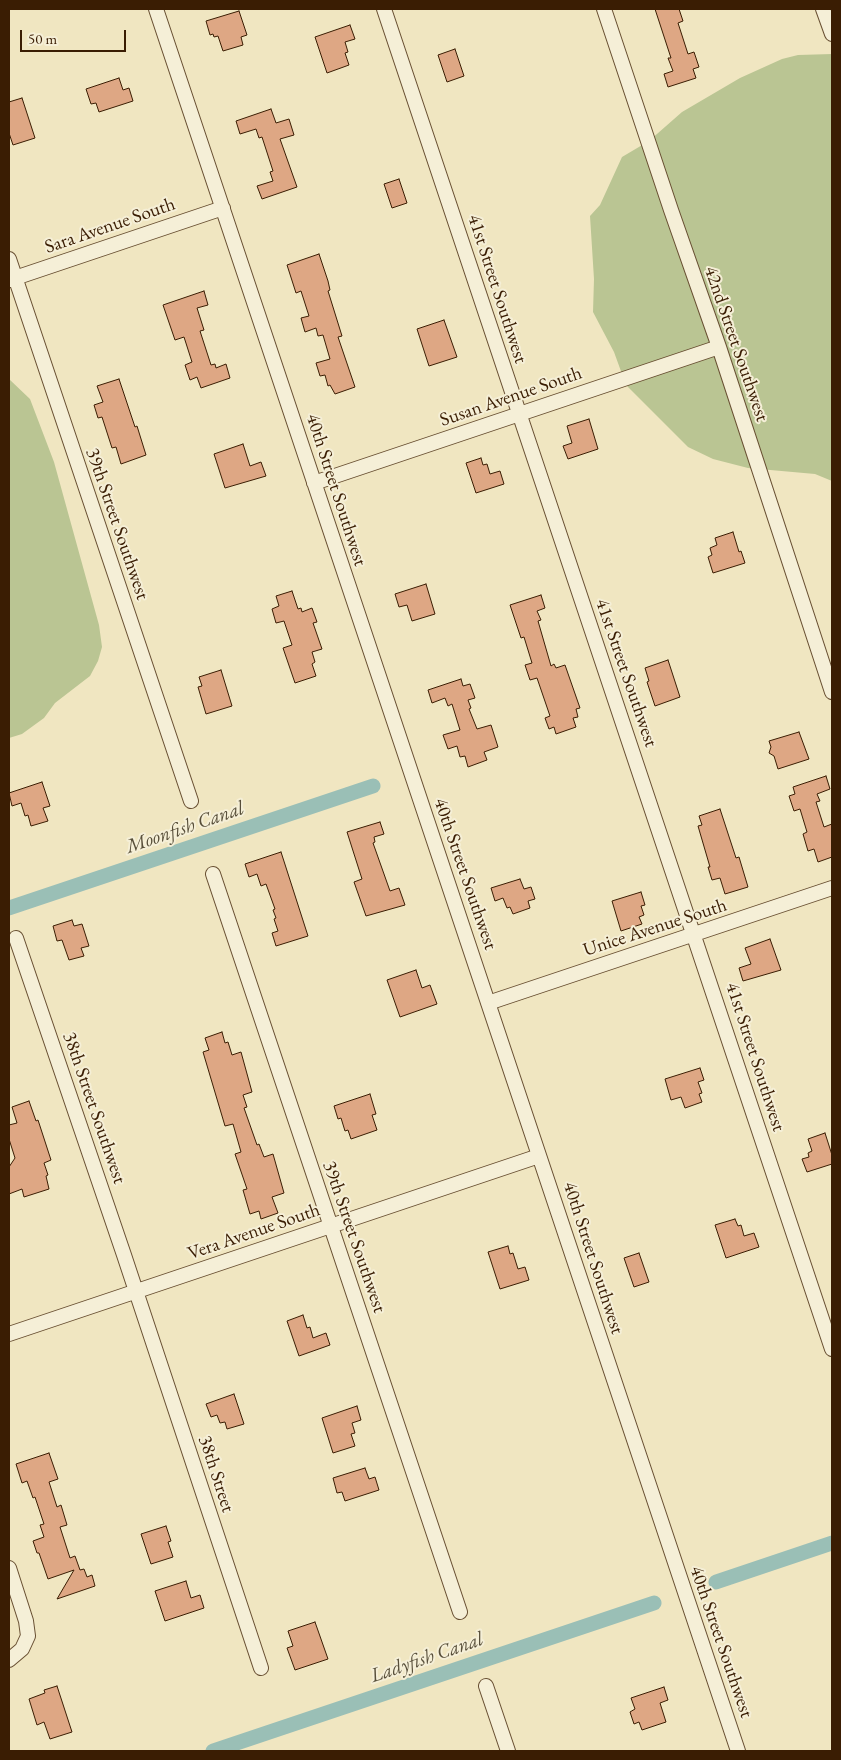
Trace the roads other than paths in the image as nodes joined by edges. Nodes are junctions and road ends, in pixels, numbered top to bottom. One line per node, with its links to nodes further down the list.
1 (156, 9): 6 (street, 40th Street Southwest)
2 (384, 9): 10 (street, 41st Street Southwest)
3 (604, 9): 9 (street, 42nd Street Southwest)
4 (824, 9): 5 (street)
5 (832, 34)
6 (223, 208): 8 (street, Sara Avenue South); 11 (street, 40th Street Southwest)
7 (9, 259): 8 (street, 39th Street Southwest)
8 (12, 279): 14 (street, 39th Street Southwest)
9 (719, 347): 10 (street, Susan Avenue South); 12 (street, 42nd Street Southwest)
10 (519, 414): 11 (street, Susan Avenue South); 17 (street, 41st Street Southwest)
11 (314, 483): 19 (street, 40th Street Southwest)
12 (829, 669): 13 (street, 42nd Street Southwest)
13 (832, 692)
14 (190, 801)
15 (213, 874): 21 (street, 39th Street Southwest)
16 (832, 888): 17 (street, Unice Avenue South)
17 (694, 935): 19 (street, Unice Avenue South); 24 (street, 41st Street Southwest)
18 (16, 938): 22 (street, 38th Street Southwest)
19 (488, 1003): 20 (street, 40th Street Southwest)
20 (539, 1156): 21 (street, Vera Avenue South); 31 (street, 40th Street Southwest)
21 (331, 1226): 22 (street, Vera Avenue South); 26 (street, 39th Street Southwest)
22 (135, 1292): 23 (street, Vera Avenue South); 28 (street, 38th Street)
23 (9, 1334)
24 (832, 1350)
25 (9, 1568): 27 (street)
26 (460, 1612)
27 (10, 1660)
28 (261, 1668)
29 (486, 1686): 30 (street)
30 (508, 1751)
31 (738, 1751)

